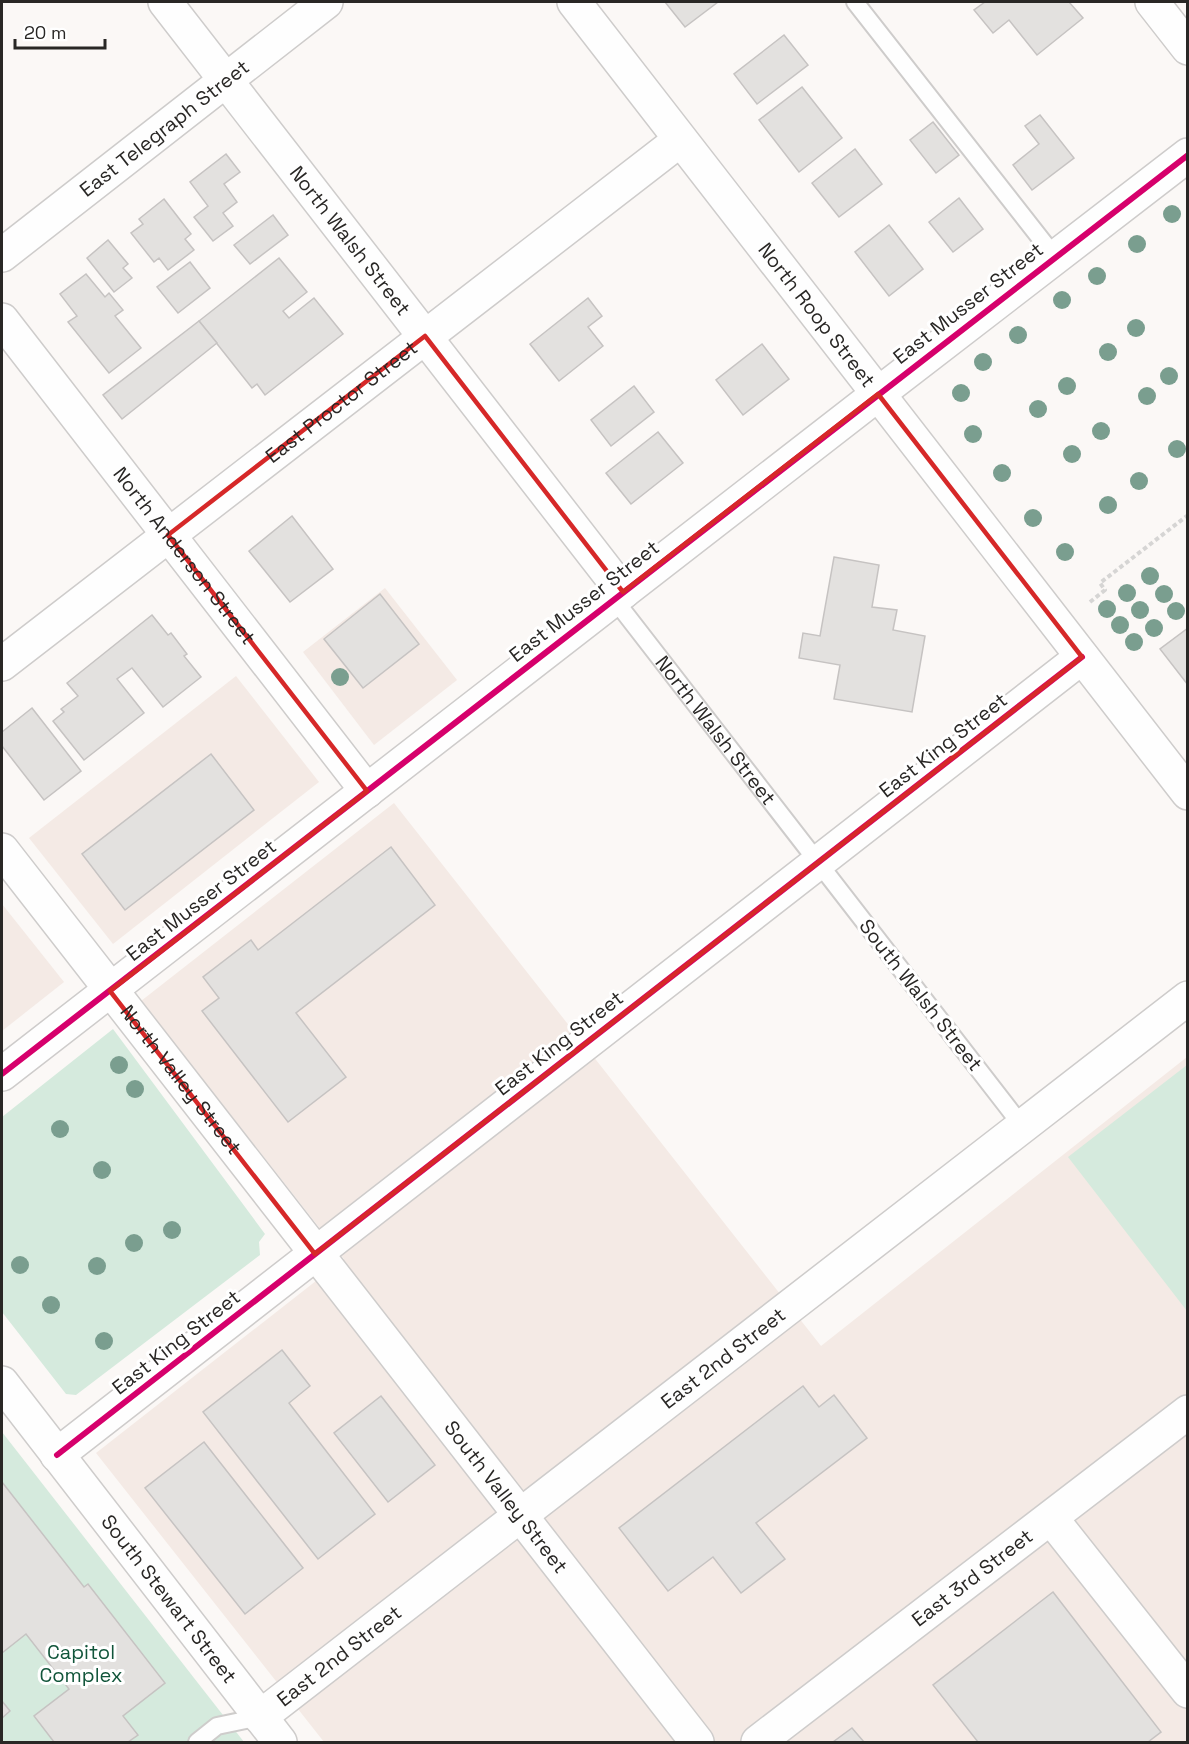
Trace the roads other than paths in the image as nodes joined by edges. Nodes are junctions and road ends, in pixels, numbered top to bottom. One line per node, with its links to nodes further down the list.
1 (165, 2): 7 (street, North Walsh Street)
2 (326, 2): 7 (street, East Telegraph Street)
3 (574, 2): 8 (street, North Roop Street)
4 (855, 2): 11 (lane)
5 (1152, 2): 6 (street)
6 (1188, 48)
7 (225, 79): 10 (street, East Telegraph Street); 13 (street, North Walsh Street)
8 (680, 140): 13 (street, East Proctor Street); 14 (street, North Roop Street)
9 (1188, 155): 11 (street, East Musser Street)
10 (2, 255)
11 (1055, 257): 14 (street, East Musser Street)
12 (2, 320): 15 (street, North Anderson Street)
13 (424, 336): 15 (street, East Proctor Street); 16 (street, North Walsh Street)
14 (878, 394): 16 (street, East Musser Street); 17 (street, North Roop Street)
15 (168, 535): 18 (street, East Proctor Street); 19 (street, North Anderson Street)
16 (618, 596): 19 (street, East Musser Street); 22 (lane, North Walsh Street)
17 (1082, 657): 20 (street, North Roop Street); 22 (street, East King Street)
18 (2, 664)
19 (367, 791): 23 (street, East Musser Street)
20 (1188, 793)
21 (2, 850): 23 (street, North Valley Street)
22 (818, 863): 26 (lane, South Walsh Street); 27 (street, East King Street)
23 (110, 991): 25 (street, East Musser Street); 27 (street, North Valley Street)
24 (1188, 998): 26 (street, East 2nd Street)
25 (2, 1074)
26 (1023, 1127): 31 (street, East 2nd Street)
27 (315, 1254): 30 (street, East King Street); 31 (street, South Valley Street)
28 (2, 1383): 30 (street, South Stewart Street)
29 (1188, 1412): 32 (street, East 3rd Street)
30 (57, 1455): 34 (street, South Stewart Street)
31 (520, 1515): 34 (street, East 2nd Street); 37 (street, South Valley Street)
32 (1051, 1518): 33 (street); 38 (street, East 3rd Street)
33 (1188, 1691)
34 (260, 1717): 35 (lane); 36 (street, South Stewart Street)
35 (197, 1743)
36 (280, 1743)
37 (697, 1743)
38 (758, 1743)

